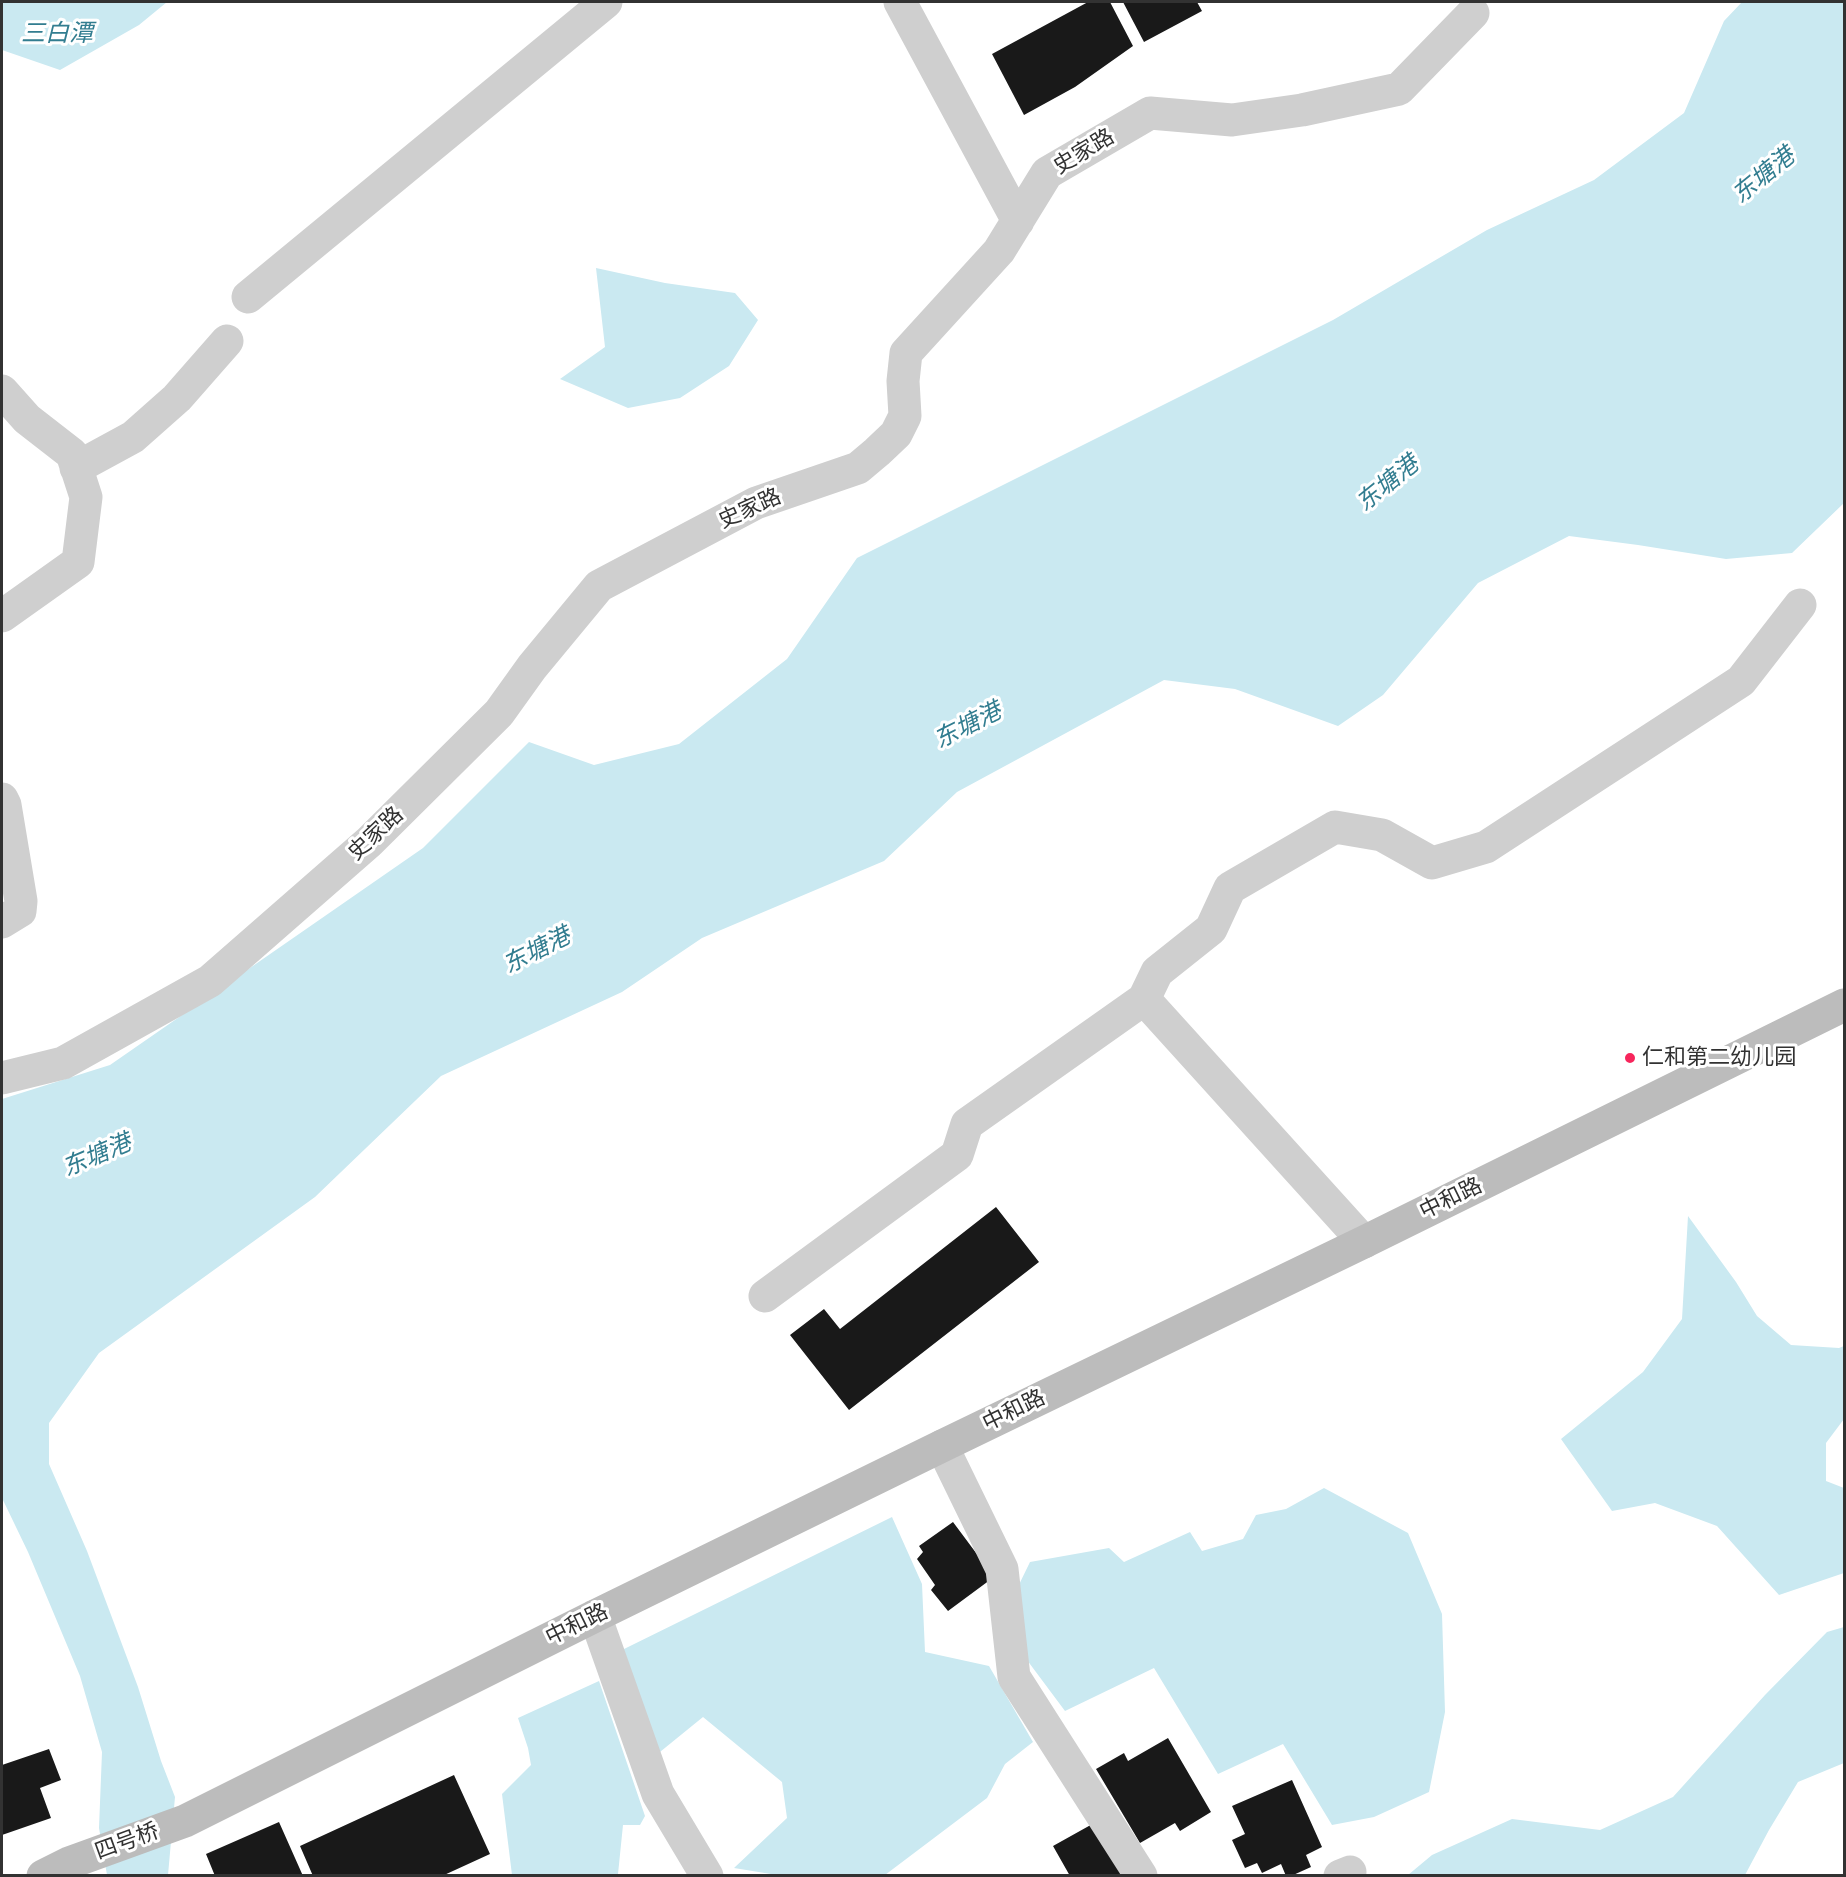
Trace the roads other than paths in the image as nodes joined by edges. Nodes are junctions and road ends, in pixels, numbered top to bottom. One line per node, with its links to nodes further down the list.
1 (606, 2): 5 (street)
2 (900, 2): 4 (street)
3 (1473, 13): 4 (street, 史家路)
4 (1018, 221): 15 (street, 史家路)
5 (248, 297)
6 (227, 341): 8 (street)
7 (2, 391): 8 (street)
8 (76, 468): 10 (street)
9 (1800, 605): 13 (street)
10 (2, 616)
11 (2, 799): 12 (street)
12 (2, 922)
13 (1144, 999): 16 (street); 17 (street)
14 (1845, 1005): 16 (street, 中和路)
15 (2, 1078)
16 (1364, 1242): 18 (street, 中和路)
17 (765, 1296)
18 (942, 1446): 19 (street, 中和路); 23 (street)
19 (595, 1616): 20 (street, 中和路); 22 (street)
20 (185, 1821): 21 (street, 四号桥)
21 (56, 1869)
22 (707, 1875)
23 (1141, 1875)

